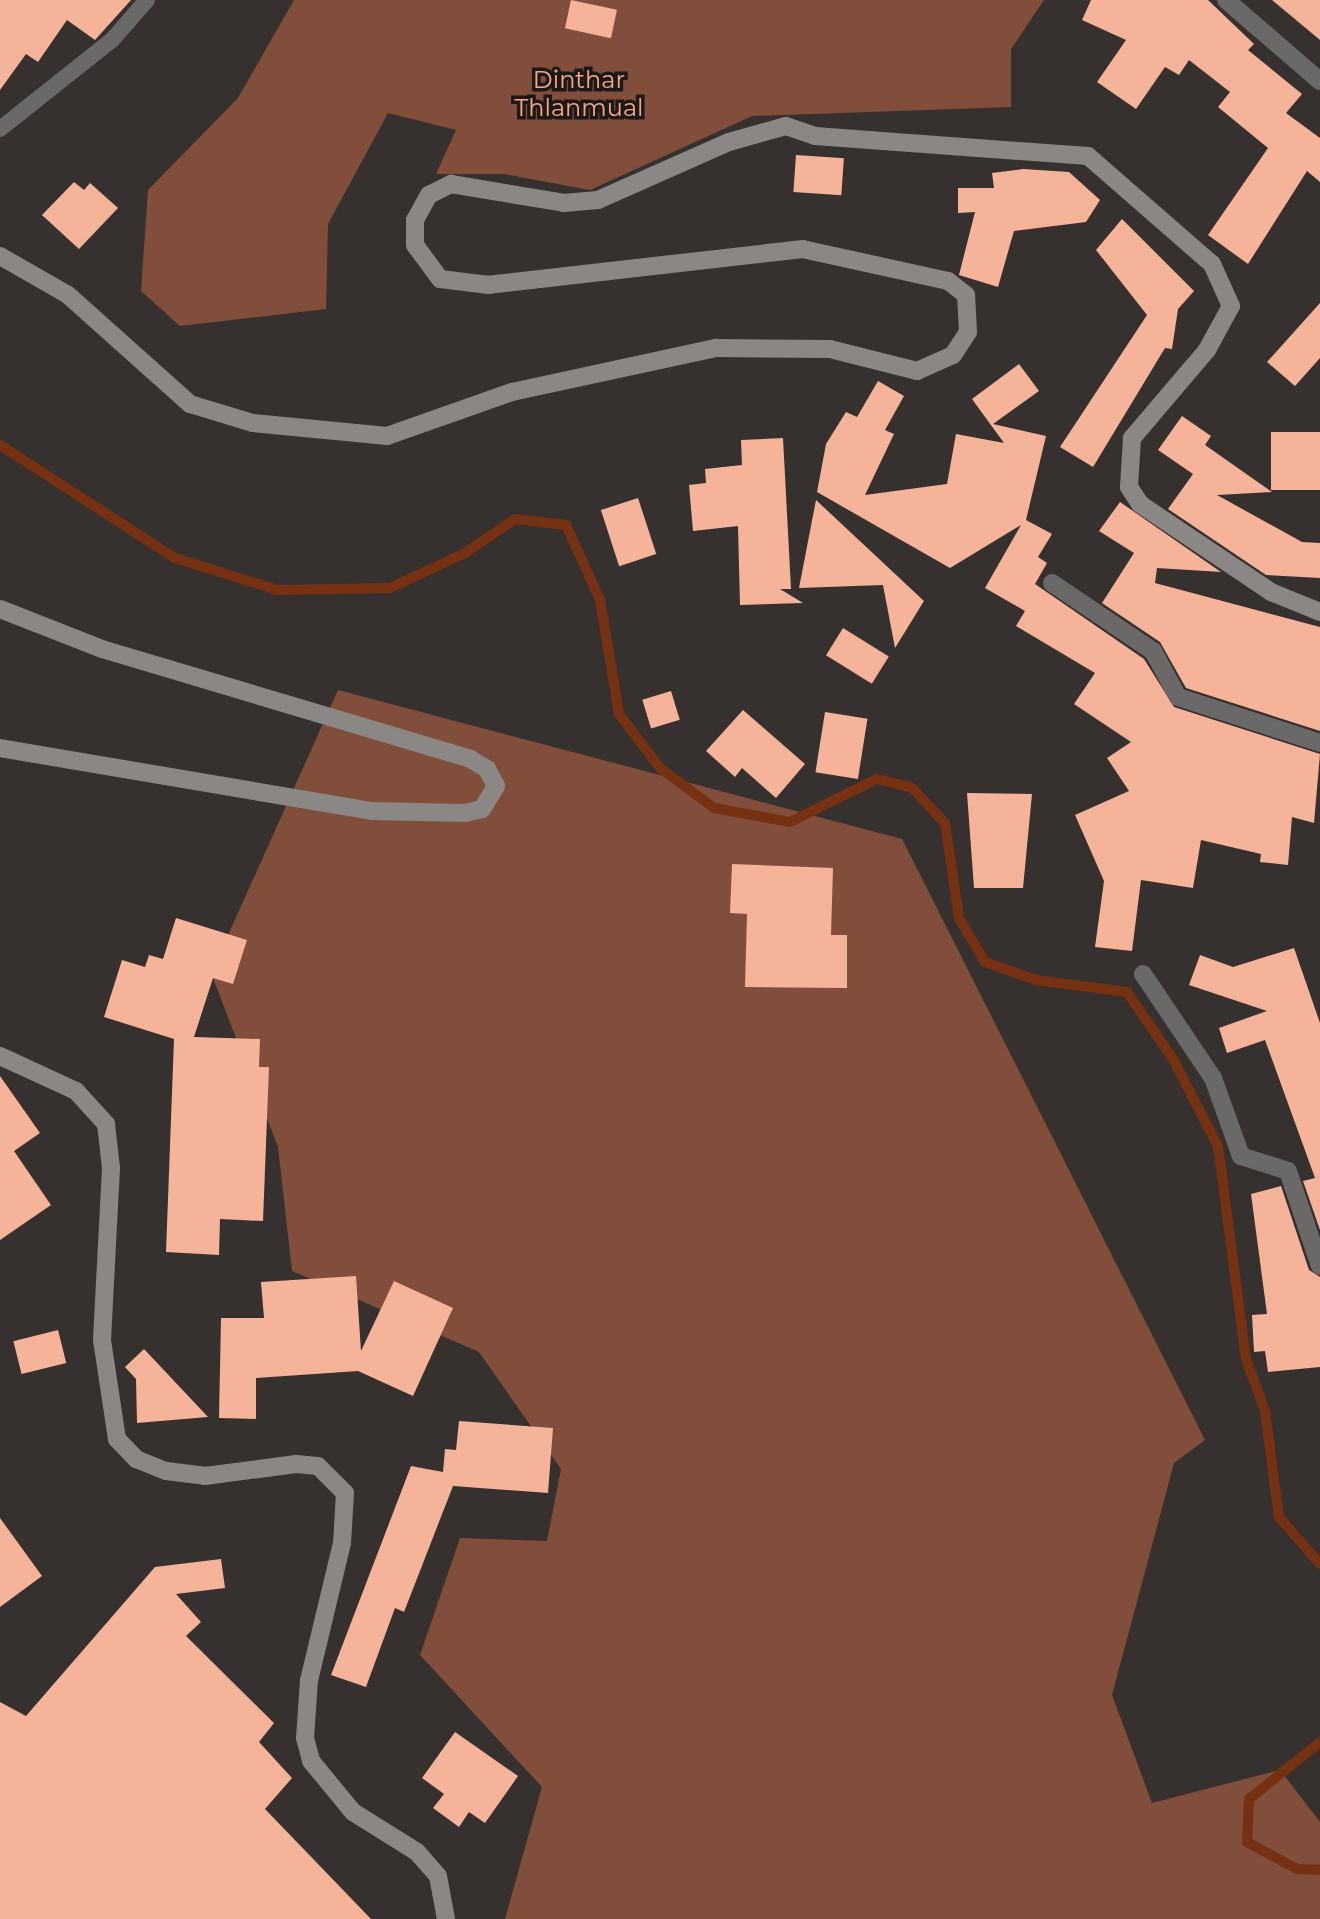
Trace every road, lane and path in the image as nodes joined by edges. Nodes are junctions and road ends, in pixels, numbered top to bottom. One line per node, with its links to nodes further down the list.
1 (147, 0): 4 (lane)
2 (1226, 0): 3 (street)
3 (1320, 81)
4 (0, 130)
5 (0, 256): 8 (street)
6 (1052, 583): 9 (street)
7 (0, 609): 10 (street)
8 (1320, 612)
9 (1320, 743)
10 (0, 748)
11 (1143, 974): 13 (street)
12 (0, 1056): 14 (street)
13 (1320, 1266)
14 (446, 1919)

